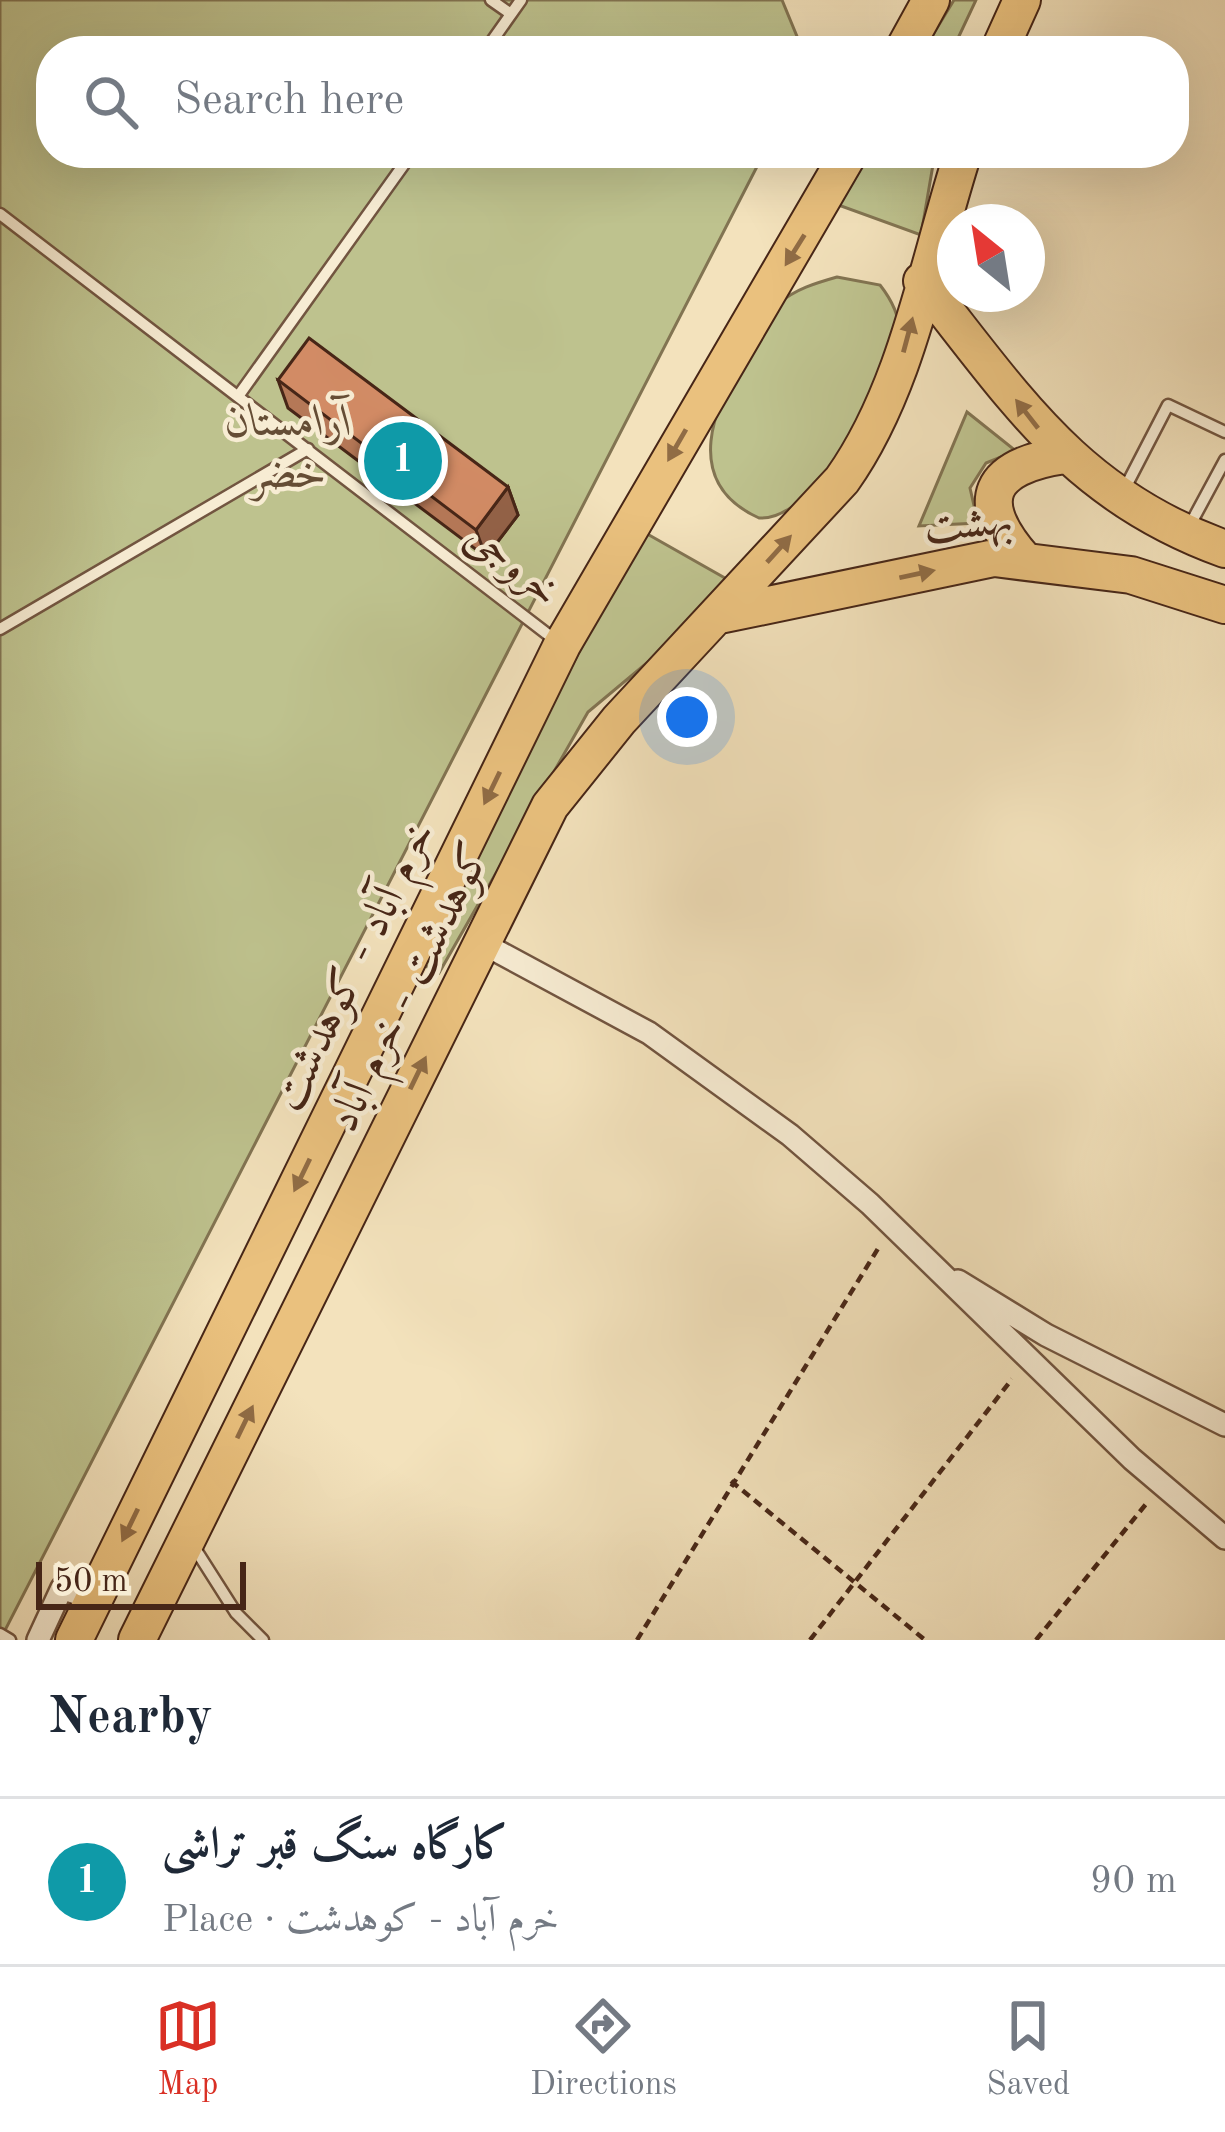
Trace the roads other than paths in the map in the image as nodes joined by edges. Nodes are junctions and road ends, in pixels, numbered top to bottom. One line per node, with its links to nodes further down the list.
1 (491, 0): 5 (lane)
2 (521, 0): 5 (lane)
3 (931, 0): 7 (main road)
4 (1022, 0): 8 (main road)
5 (511, 14): 6 (lane)
6 (496, 36)
7 (911, 36)
8 (1006, 36)
9 (401, 168): 14 (lane)
10 (840, 168): 26 (main road, خرم آباد - کوهدشت, one-way to 26)
11 (958, 168): 13 (main road, کوهدشت - خرم آباد)
12 (0, 214): 14 (lane, خروجی)
13 (922, 281): 17 (main road, بهشت, one-way to 13); 24 (main road, کوهدشت - خرم آباد, one-way to 13)
14 (239, 395): 16 (lane, خروجی)
15 (1225, 432): 19 (lane)
16 (308, 449): 25 (lane); 26 (lane, خروجی)
17 (1065, 455): 19 (main road, بهشت); 22 (main road)
18 (1225, 460): 20 (lane)
19 (1120, 498): 20 (main road, بهشت)
20 (1186, 533): 21 (main road, بهشت)
21 (1225, 549)
22 (1024, 560): 23 (main road, بهشت); 24 (main road, بهشت, one-way to 22)
23 (1225, 604)
24 (720, 615): 27 (main road, کوهدشت - خرم آباد)
25 (0, 629)
26 (562, 645): 32 (main road, خرم آباد - کوهدشت, one-way to 32)
27 (482, 943): 28 (street); 30 (main road, کوهدشت - خرم آباد, one-way to 27)
28 (927, 1262): 29 (street); 31 (street)
29 (1225, 1425)
30 (188, 1538): 37 (main road, کوهدشت - خرم آباد); 38 (lane)
31 (1225, 1538)
32 (93, 1599): 35 (street); 36 (main road, خرم آباد - کوهدشت)
33 (0, 1634): 34 (lane)
34 (10, 1640)
35 (38, 1640)
36 (74, 1640)
37 (137, 1640)
38 (263, 1640)

